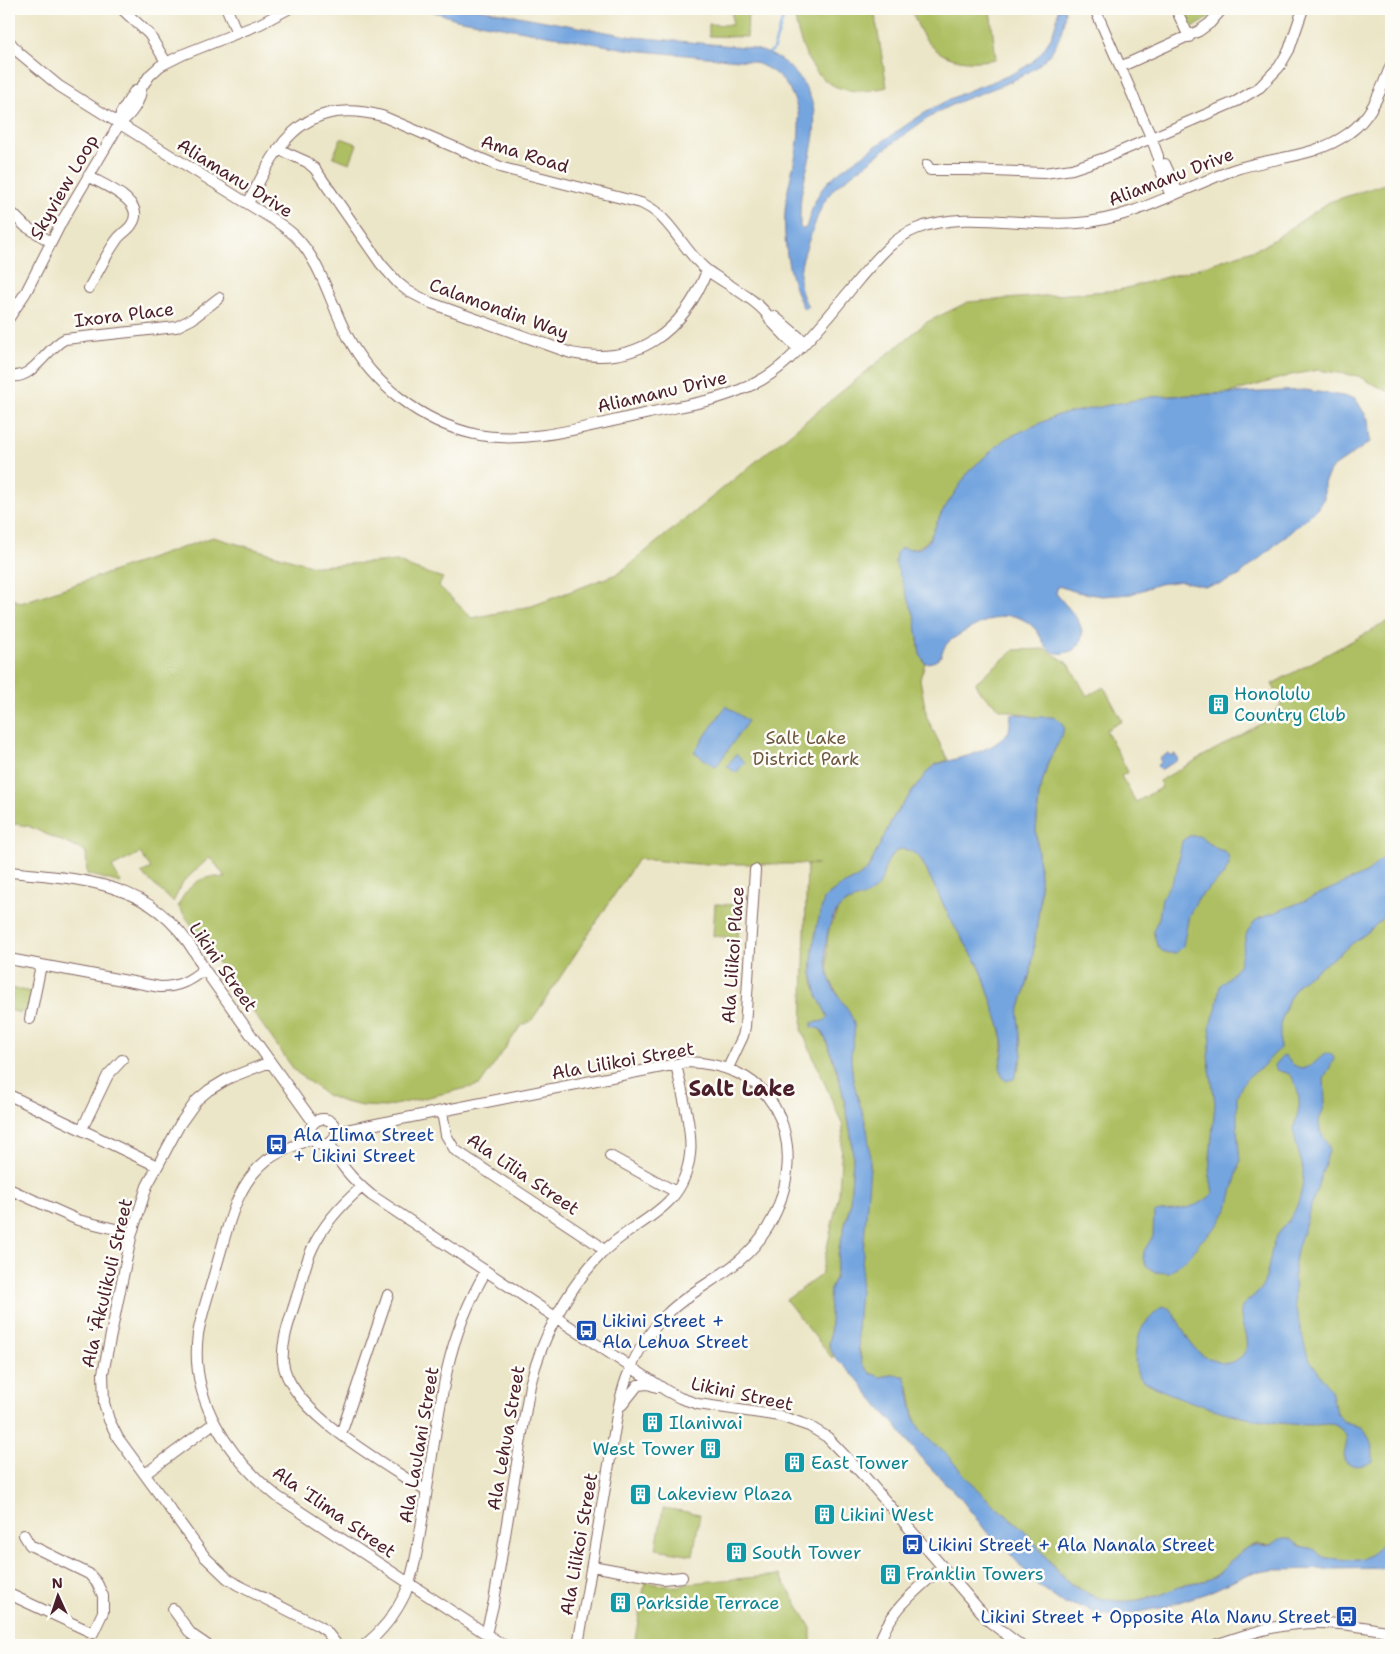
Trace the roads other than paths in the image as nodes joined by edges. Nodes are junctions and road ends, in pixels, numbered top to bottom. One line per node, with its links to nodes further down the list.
1 (122, 9): 11 (street)
2 (227, 9): 8 (street)
3 (288, 9): 8 (street)
4 (1095, 9): 13 (street)
5 (1176, 9): 9 (street)
6 (1222, 9): 9 (street)
7 (1303, 9): 15 (street)
8 (237, 33): 11 (street)
9 (1189, 37): 13 (street)
10 (9, 41): 14 (street, Aliamanu Drive)
11 (166, 62): 14 (street, Skyview Loop)
12 (1391, 65): 19 (street, Aliamanu Drive)
13 (1120, 67): 15 (street)
14 (118, 124): 18 (street, Skyview Loop); 20 (street, Aliamanu Drive)
15 (1151, 138): 17 (street); 19 (street)
16 (278, 149): 20 (street, Ama Road); 23 (street, Ama Road); 23 (street, Calamondin Way)
17 (927, 165)
18 (88, 176): 22 (street, Skyview Loop); 24 (street)
19 (1174, 194): 27 (street, Aliamanu Drive)
20 (248, 203): 27 (street, Aliamanu Drive)
21 (9, 210): 22 (street)
22 (51, 242): 26 (street, Skyview Loop)
23 (707, 271): 27 (street, Ama Road)
24 (89, 288)
25 (219, 298): 28 (street, Ixora Place)
26 (9, 318)
27 (802, 346)
28 (9, 375)
29 (756, 870): 38 (street, Ala Lilikoi Place)
30 (9, 872): 33 (street, Likini Street)
31 (9, 959): 32 (street)
32 (41, 964): 33 (street); 34 (street)
33 (204, 969): 36 (street, Likini Street)
34 (30, 1019)
35 (122, 1060): 42 (street)
36 (270, 1062): 41 (street, Likini Street); 47 (street, Ala ʻĀkulikuli Street)
37 (676, 1064): 38 (street, Ala Lilikoi Street); 40 (street, Ala Lilikoi Street); 50 (street, Ala Lehua Street)
38 (728, 1068): 56 (street, Ala Lilikoi Street)
39 (9, 1096): 42 (street)
40 (442, 1112): 43 (street, Ala Lilikoi Street); 52 (street, Ala Līlia Street)
41 (314, 1123): 43 (street); 44 (street)
42 (82, 1130): 47 (street)
43 (336, 1132): 45 (street)
44 (312, 1138): 45 (street); 59 (street, Ala ʻIlima Street)
45 (330, 1143): 48 (street, Likini Street)
46 (610, 1156): 50 (street)
47 (157, 1166): 51 (street, Ala ʻĀkulikuli Street)
48 (362, 1188): 53 (street, Likini Street); 60 (street)
49 (9, 1189): 51 (street)
50 (676, 1192): 52 (street, Ala Lehua Street)
51 (132, 1233): 61 (street, Ala ʻĀkulikuli Street)
52 (604, 1251): 55 (street, Ala Lehua Street)
53 (486, 1271): 55 (street, Likini Street); 62 (street, Ala Laulani Street)
54 (388, 1295): 60 (street)
55 (556, 1318): 56 (street, Likini Street); 71 (street, Ala Lehua Street)
56 (632, 1366): 57 (street, Likini Street); 58 (street, Ala Lilikoi Street)
57 (668, 1391): 58 (street); 65 (street, Likini Street)
58 (618, 1410): 64 (street, Ala Lilikoi Street)
59 (214, 1422): 61 (street); 67 (street, Ala ʻIlima Street)
60 (341, 1434): 62 (street)
61 (145, 1474): 73 (street, Ala ʻĀkulikuli Street)
62 (426, 1491): 67 (street, Ala Laulani Street)
63 (24, 1535): 68 (street)
64 (592, 1566): 66 (street); 76 (street, Ala Lilikoi Street)
65 (942, 1568): 77 (street); 78 (street, Likini Street)
66 (682, 1577)
67 (409, 1584): 71 (street, Ala ʻIlima Street); 74 (street, Ala Laulani Street)
68 (9, 1594)
69 (172, 1609): 72 (street)
70 (1391, 1632): 79 (street)
71 (486, 1634): 75 (street, Ala ʻIlima Street)
72 (207, 1645)
73 (337, 1645)
74 (365, 1645)
75 (503, 1645)
76 (578, 1645)
77 (879, 1645)
78 (1020, 1645)
79 (1215, 1645)

